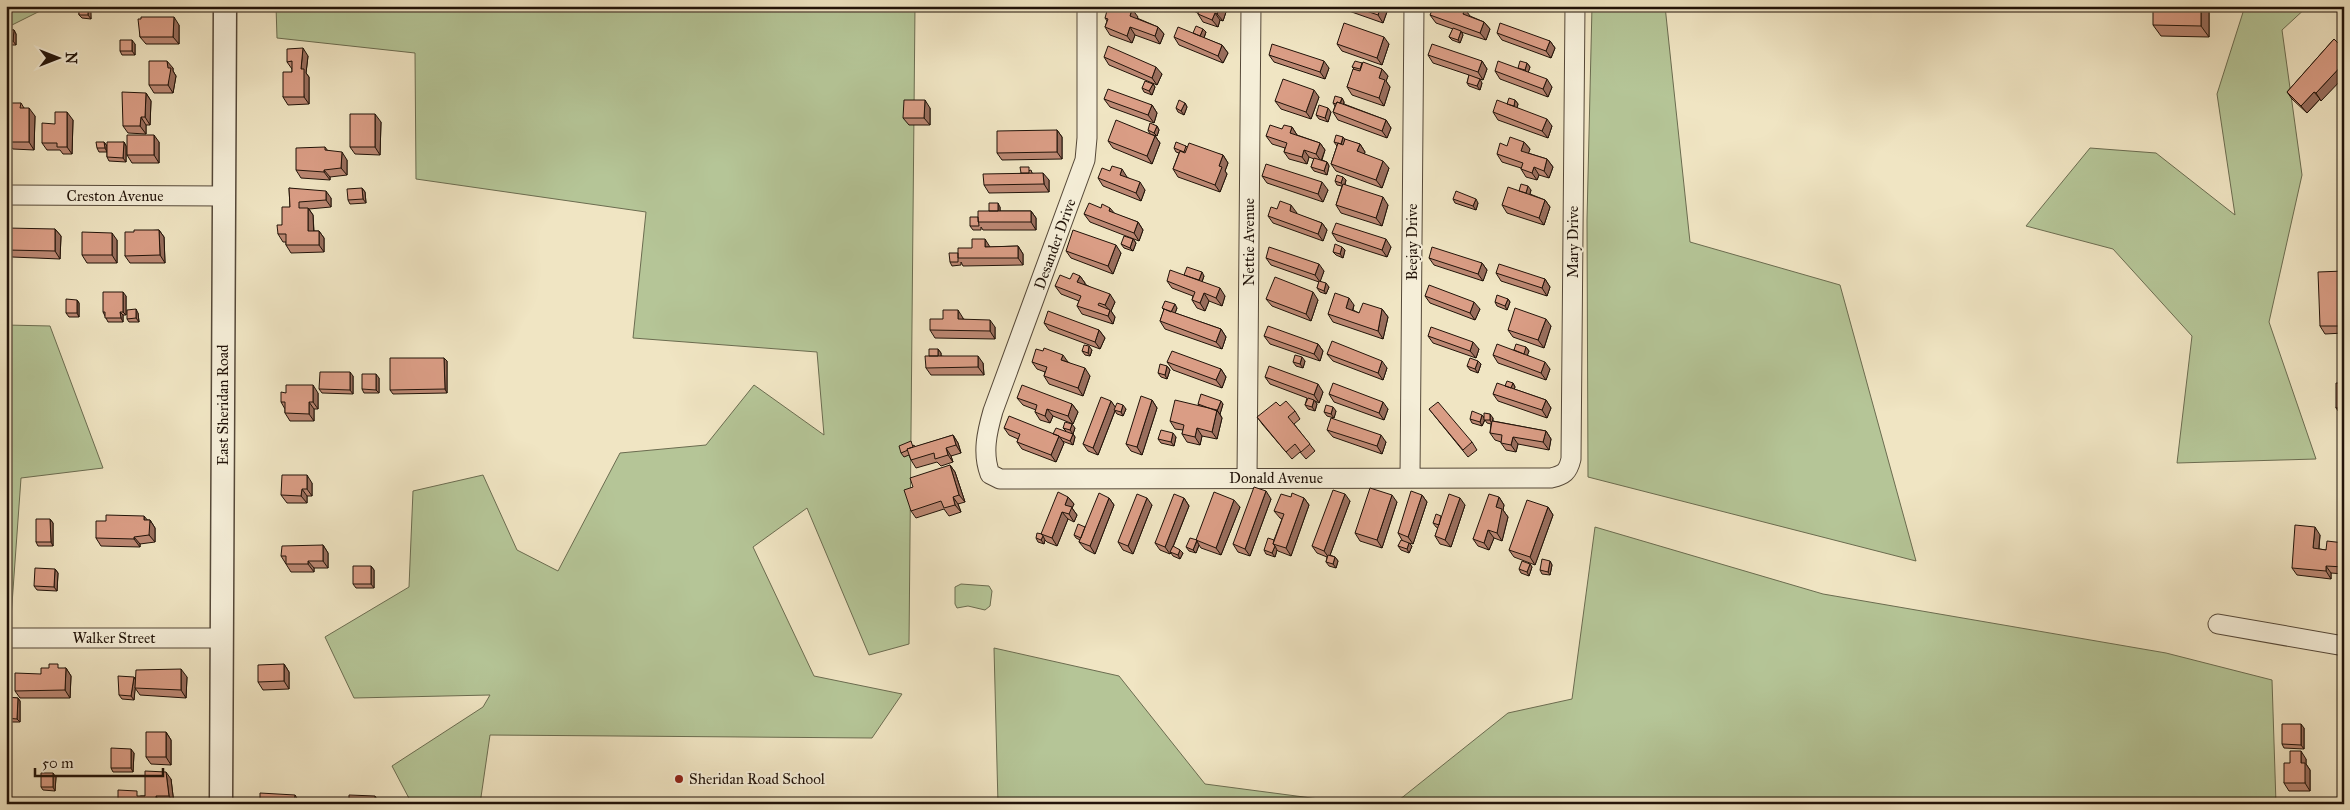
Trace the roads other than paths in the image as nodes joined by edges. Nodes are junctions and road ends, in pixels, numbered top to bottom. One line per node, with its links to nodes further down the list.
1 (225, 6): 7 (street, East Sheridan Road)
2 (1087, 6): 8 (street, Desander Drive)
3 (1251, 6): 11 (street, Nettie Avenue)
4 (1414, 6): 10 (street, Beejay Drive)
5 (1575, 6): 9 (street, Mary Drive)
6 (6, 195): 7 (street, Creston Avenue)
7 (224, 196): 14 (street, East Sheridan Road)
8 (990, 474): 11 (street, Donald Avenue)
9 (1562, 475): 10 (street, Donald Avenue)
10 (1410, 477): 11 (street, Donald Avenue)
11 (1247, 478)
12 (2218, 624): 15 (street)
13 (6, 638): 14 (street, Walker Street)
14 (222, 638): 16 (street, East Sheridan Road)
15 (2344, 646)
16 (221, 804)

